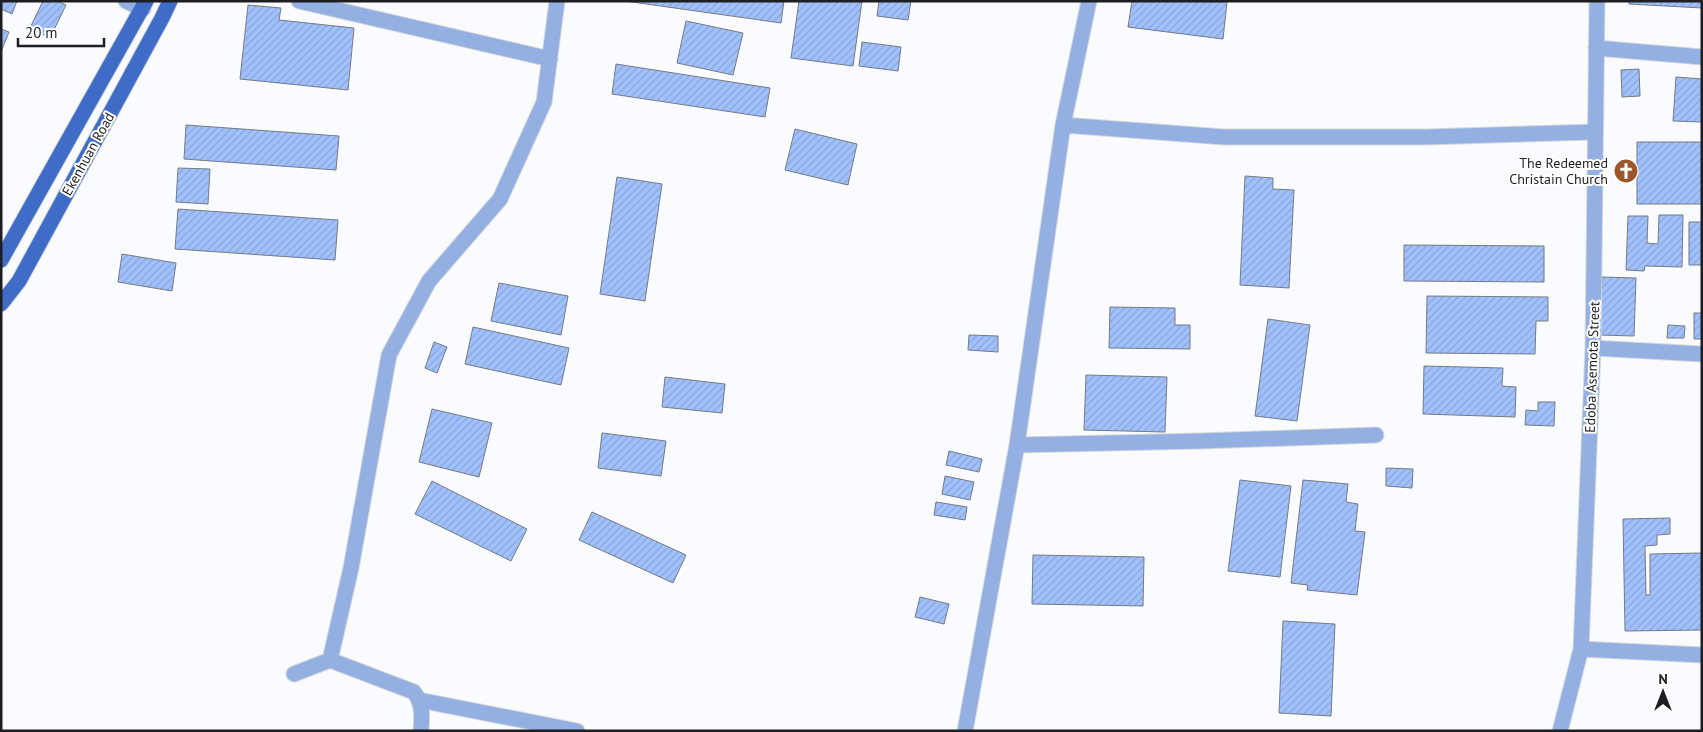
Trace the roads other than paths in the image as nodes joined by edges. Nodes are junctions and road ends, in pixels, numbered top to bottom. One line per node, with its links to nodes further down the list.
1 (126, 1): 7 (street)
2 (170, 1): 14 (main road, Ekenhuan Road)
3 (299, 1): 10 (street)
4 (557, 1): 10 (street)
5 (1089, 1): 11 (street)
6 (1597, 1): 8 (street, Edoba Asemota Street)
7 (145, 5): 13 (main road, Ekenhuan Road)
8 (1596, 48): 9 (street); 12 (street, Edoba Asemota Street)
9 (1702, 57)
10 (550, 59): 21 (street)
11 (1063, 125): 12 (street); 18 (street)
12 (1595, 132): 15 (street, Edoba Asemota Street)
13 (1, 260)
14 (1, 304)
15 (1593, 348): 16 (street); 19 (street, Edoba Asemota Street)
16 (1702, 354)
17 (1376, 435): 18 (street)
18 (1016, 445): 26 (street)
19 (1581, 649): 20 (street); 27 (street, Edoba Asemota Street)
20 (1702, 655)
21 (330, 660): 22 (street); 23 (street)
22 (294, 674)
23 (419, 700): 24 (street); 25 (street)
24 (421, 731)
25 (577, 731)
26 (965, 731)
27 (1560, 731)

